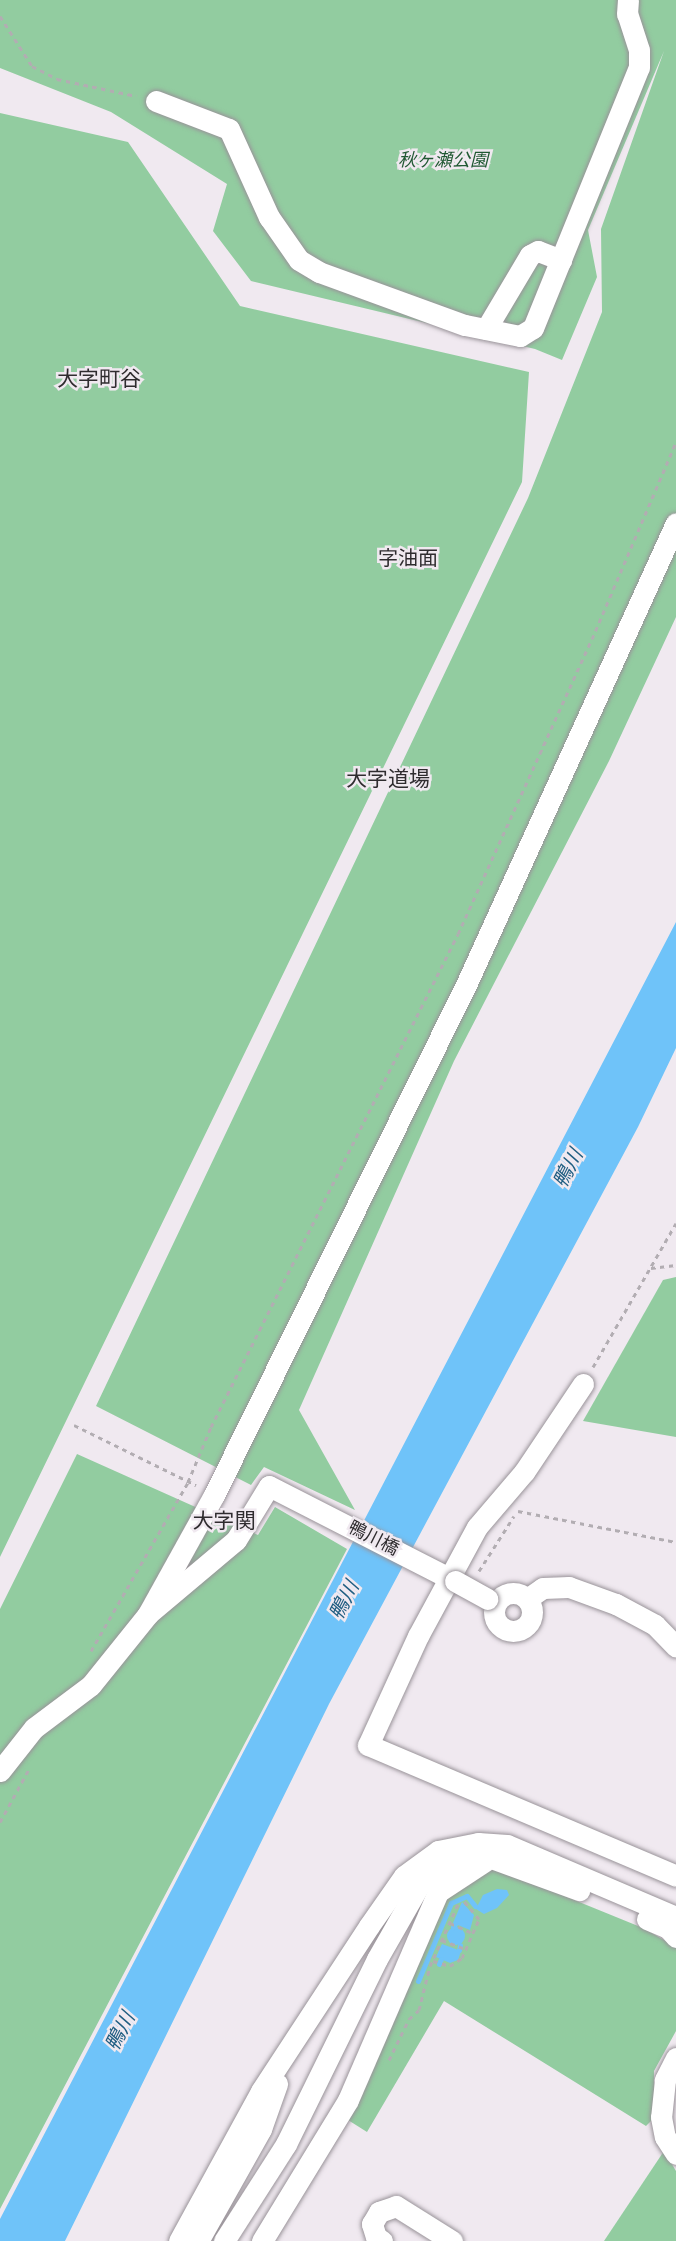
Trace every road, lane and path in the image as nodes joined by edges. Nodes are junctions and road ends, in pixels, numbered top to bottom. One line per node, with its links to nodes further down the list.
1 (628, 0): 4 (street)
2 (0, 16): 3 (path)
3 (156, 101): 5 (street)
4 (561, 260): 5 (street); 5 (street)
5 (486, 329)
6 (676, 442): 12 (path)
7 (676, 523): 13 (street)
8 (676, 1265): 9 (path)
9 (650, 1268)
10 (583, 1384): 16 (street)
11 (74, 1425): 12 (path)
12 (188, 1482): 13 (path); 21 (path)
13 (214, 1495): 19 (street)
14 (518, 1510): 15 (path)
15 (676, 1542)
16 (449, 1578): 18 (street, 鴨川橋, bridge); 19 (street, 鴨川橋); 24 (street)
17 (527, 1599): 18 (street); 18 (street); 20 (street)
18 (491, 1601)
19 (148, 1614): 22 (street)
20 (676, 1647)
21 (88, 1656)
22 (0, 1771)
23 (491, 1858): 28 (street); 40 (street); 41 (street)
24 (676, 1876)
25 (676, 1917): 32 (street)
26 (453, 1924): 27 (path); 27 (path); 29 (path)
27 (472, 1933): 30 (path)
28 (676, 1937)
29 (442, 1939): 30 (path); 31 (path)
30 (462, 1948): 31 (path)
31 (433, 1960): 34 (path)
32 (288, 2053): 38 (street); 39 (street)
33 (676, 2058): 37 (street)
34 (388, 2062)
35 (676, 2083): 36 (street)
36 (676, 2127)
37 (676, 2154)
38 (180, 2241)
39 (198, 2241)
40 (224, 2241)
41 (262, 2241)
42 (382, 2241): 43 (street)
43 (452, 2241)

